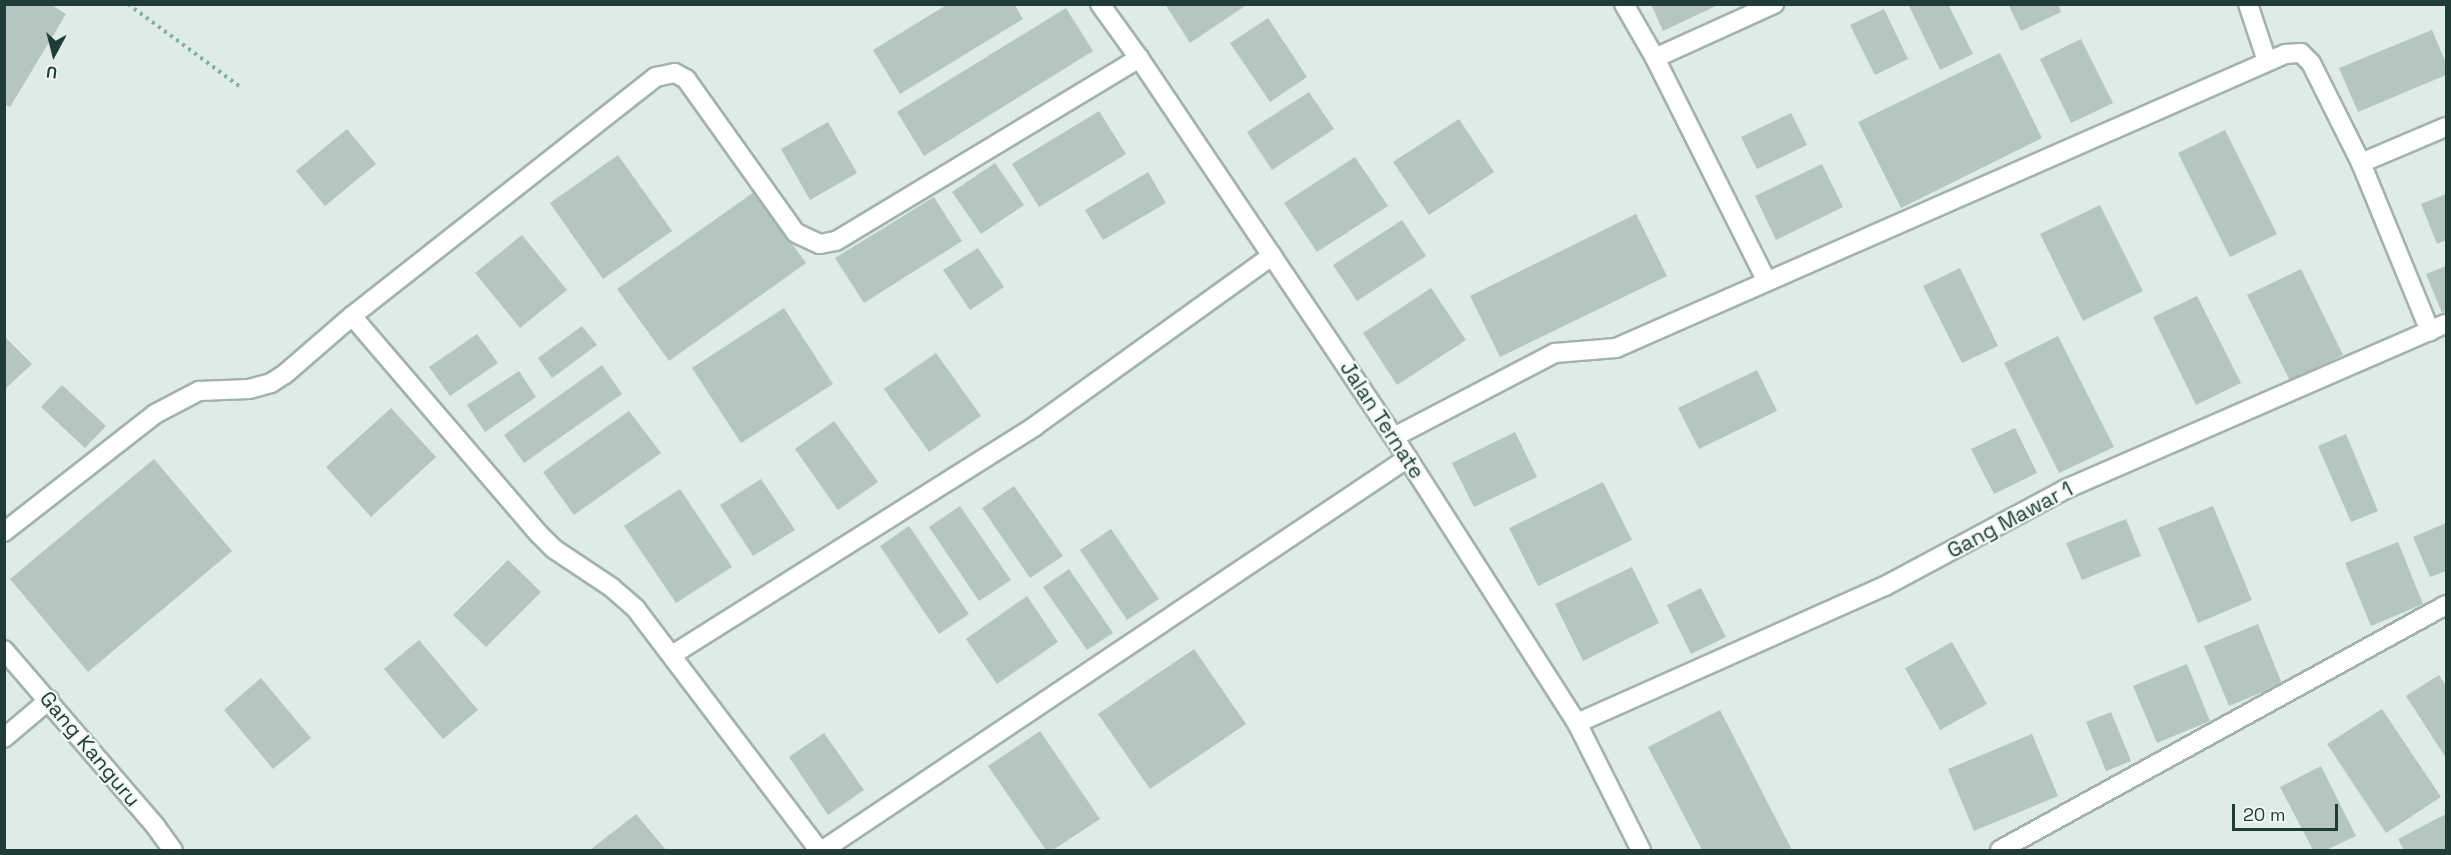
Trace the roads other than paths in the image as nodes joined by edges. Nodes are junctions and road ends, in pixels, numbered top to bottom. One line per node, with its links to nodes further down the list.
1 (1100, 4): 5 (street, Jalan Ternate)
2 (1624, 4): 6 (street)
3 (1774, 4): 6 (street)
4 (2248, 4): 7 (street)
5 (1139, 58): 10 (street, Jalan Ternate); 12 (street)
6 (1655, 58): 11 (street)
7 (2267, 61): 9 (street); 11 (street)
8 (2446, 127): 9 (street)
9 (2361, 164): 13 (street)
10 (1272, 256): 14 (street, Jalan Ternate); 19 (street)
11 (1766, 280): 14 (street)
12 (352, 316): 16 (street); 19 (street)
13 (2438, 328): 21 (street, Gang Mawar 1)
14 (1394, 437): 15 (street, Jalan Ternate)
15 (1407, 458): 21 (street, Jalan Ternate); 25 (street)
16 (4, 531)
17 (2446, 605): 27 (street)
18 (4, 650): 20 (street, Gang Kanguru)
19 (672, 655): 24 (street)
20 (48, 700): 22 (street); 23 (street, Gang Kanguru)
21 (1577, 723): 26 (street, Jalan Ternate)
22 (4, 738)
23 (173, 850)
24 (819, 850)
25 (823, 850)
26 (1641, 850)
27 (2000, 850)

